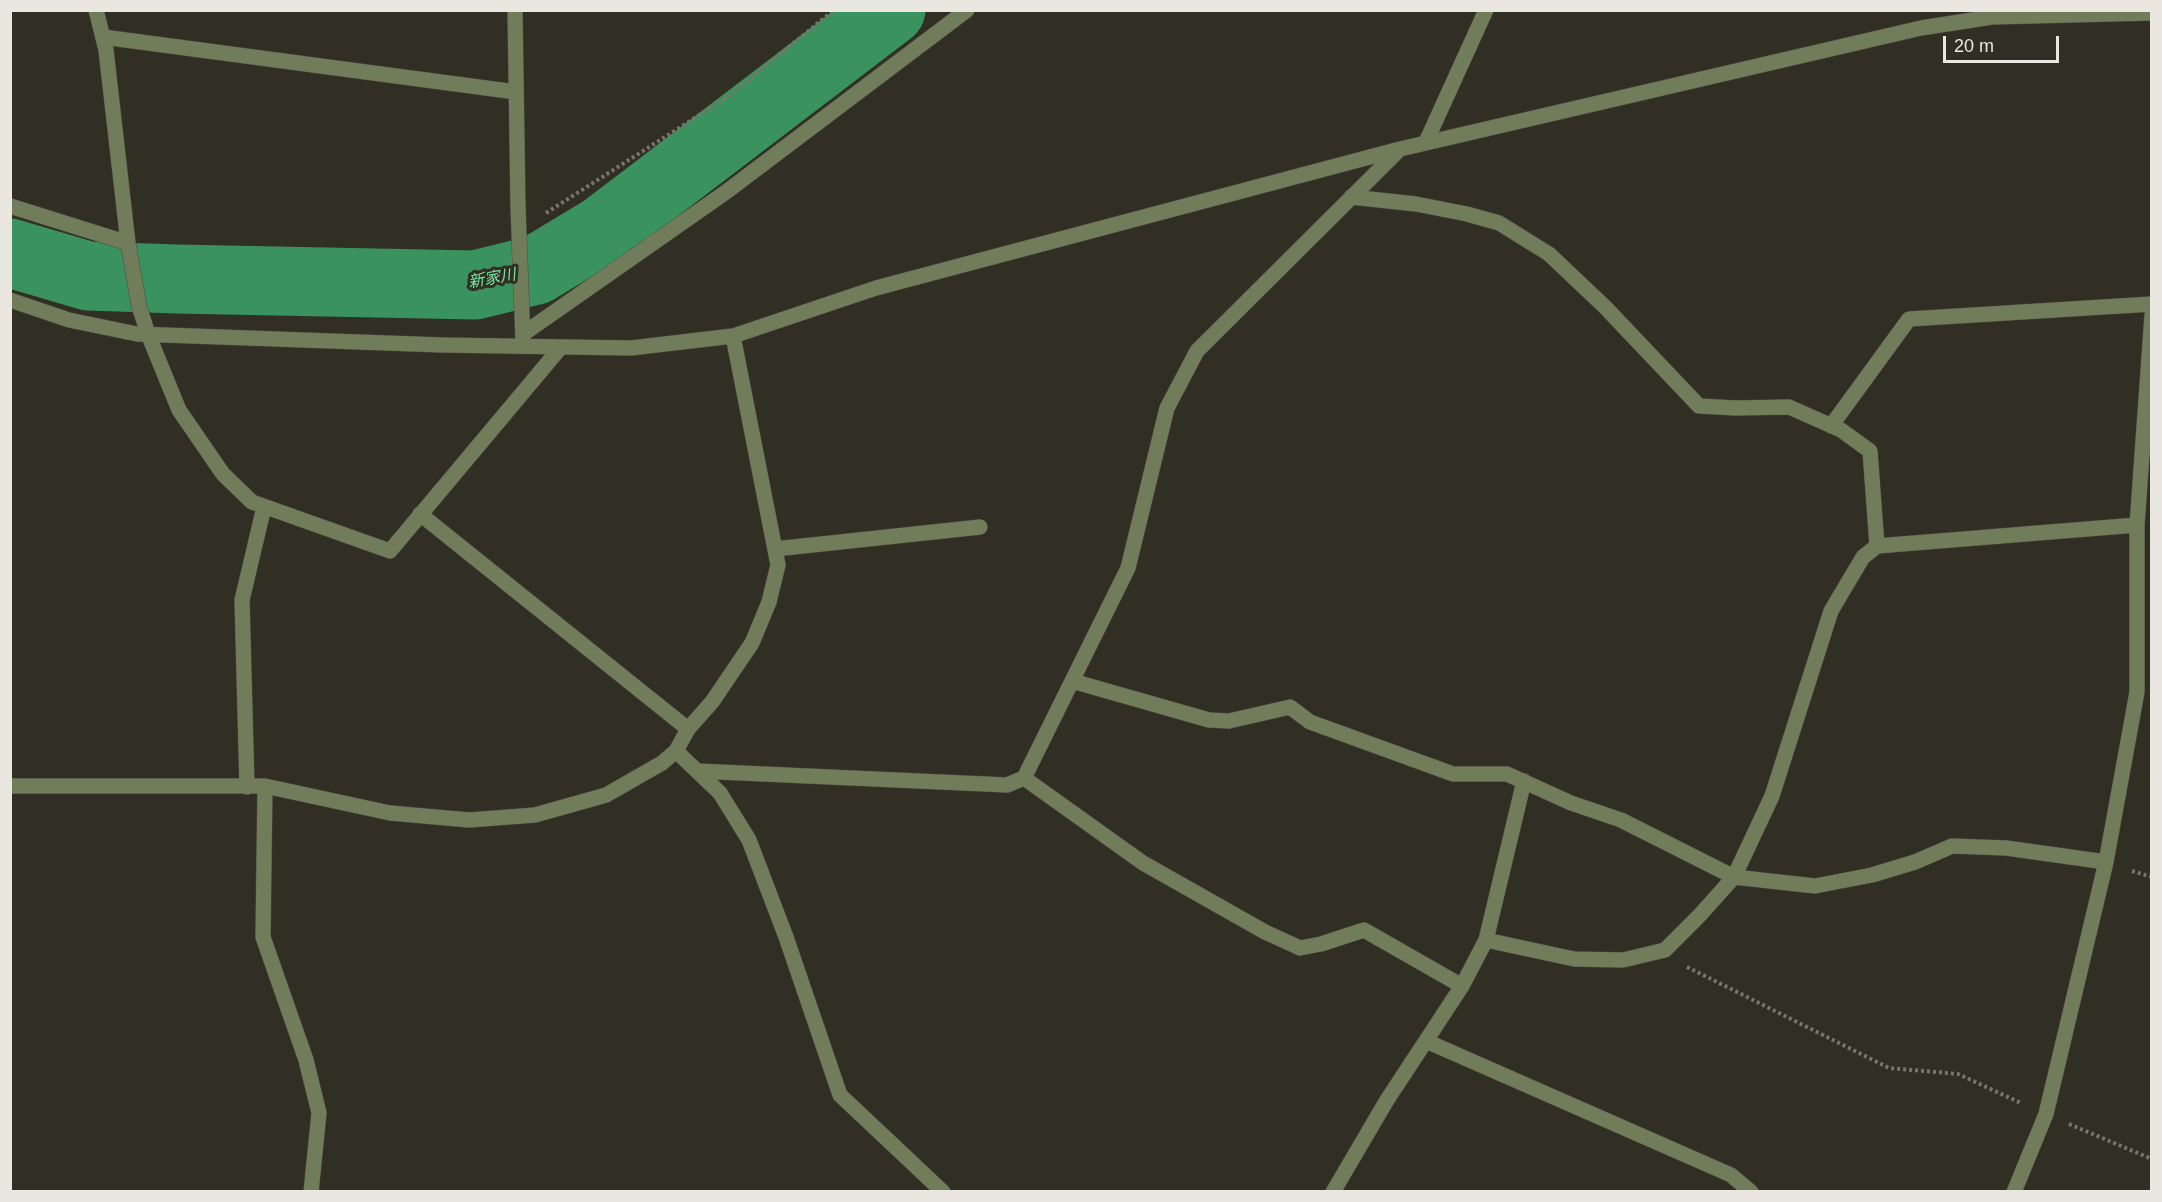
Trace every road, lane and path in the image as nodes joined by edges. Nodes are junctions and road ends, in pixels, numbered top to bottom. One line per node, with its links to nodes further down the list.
1 (96, 10): 7 (street)
2 (515, 10): 8 (street)
3 (834, 10): 13 (path)
4 (967, 10): 20 (street)
5 (1486, 10): 9 (street)
6 (2151, 13): 9 (street)
7 (103, 37): 8 (street); 14 (street)
8 (516, 92): 13 (street)
9 (1426, 142): 10 (street)
10 (1400, 149): 11 (street); 19 (street)
11 (1352, 197): 22 (street); 29 (street)
12 (10, 206): 14 (street)
13 (519, 230): 20 (street)
14 (128, 243): 18 (street)
15 (10, 300): 18 (street)
16 (2151, 304): 22 (street)
17 (2151, 315): 25 (street)
18 (148, 334): 20 (street); 23 (street)
19 (733, 336): 21 (street); 28 (street)
20 (523, 340): 21 (street)
21 (561, 347): 24 (street)
22 (1832, 426): 27 (street)
23 (264, 507): 24 (street); 37 (street)
24 (420, 514): 30 (street)
25 (2137, 525): 27 (street); 38 (street)
26 (980, 527): 28 (street)
27 (1877, 546): 39 (street)
28 (775, 549): 30 (street)
29 (1071, 681): 33 (street); 34 (street)
30 (687, 729): 31 (street)
31 (676, 751): 32 (street); 36 (street)
32 (697, 771): 33 (street); 46 (street)
33 (1023, 778): 42 (street)
34 (1524, 782): 39 (street); 40 (street)
35 (10, 786): 37 (street)
36 (265, 786): 37 (street); 47 (street)
37 (247, 787)
38 (2106, 862): 39 (street); 44 (street)
39 (1734, 877): 41 (street)
40 (1486, 940): 41 (street); 42 (street)
41 (1657, 952): 44 (path)
42 (1462, 986): 43 (street)
43 (1426, 1041): 48 (street); 49 (street)
44 (2046, 1114): 45 (path); 50 (street)
45 (2151, 1159)
46 (940, 1190)
47 (311, 1191)
48 (1333, 1191)
49 (1751, 1191)
50 (2014, 1191)

